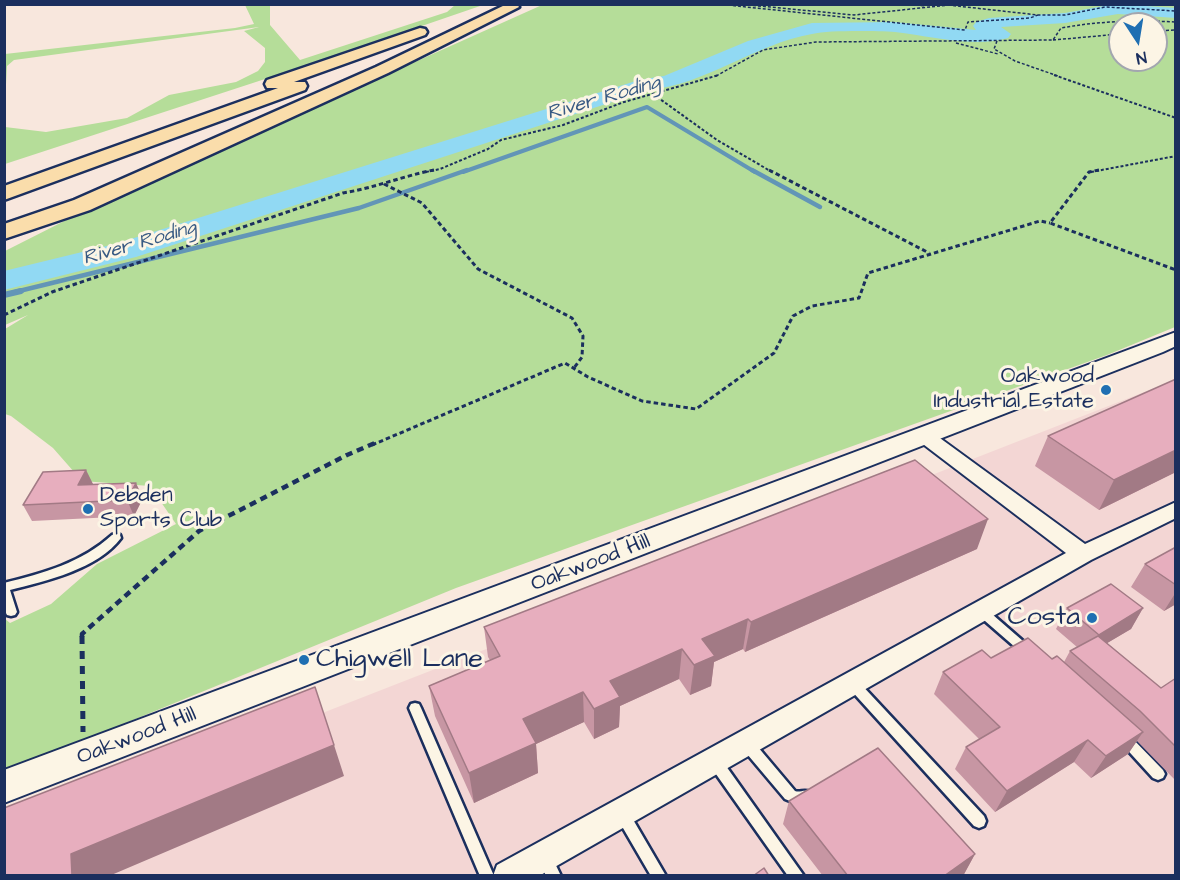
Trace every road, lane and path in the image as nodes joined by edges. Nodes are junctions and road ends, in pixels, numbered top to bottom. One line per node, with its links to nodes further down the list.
1 (718, 4): 9 (path)
2 (738, 4): 7 (path)
3 (911, 4): 7 (path)
4 (952, 4): 6 (path)
5 (510, 5): 17 (highway); 22 (highway); 23 (highway)
6 (948, 5): 7 (path); 9 (path)
7 (933, 7)
8 (1176, 11): 9 (path)
9 (1038, 15)
10 (1176, 22): 12 (path)
11 (1108, 35): 12 (path)
12 (1053, 40): 14 (path)
13 (951, 41): 14 (path); 15 (path); 16 (path)
14 (997, 41): 15 (path)
15 (1007, 57): 18 (path)
16 (652, 94): 21 (path); 27 (path)
17 (217, 104): 19 (highway); 22 (highway)
18 (1176, 118)
19 (109, 136)
20 (1176, 156): 24 (path)
21 (384, 184): 29 (path); 31 (path)
22 (9, 185)
23 (82, 205): 25 (highway); 26 (highway)
24 (1050, 223): 27 (path); 28 (path)
25 (4, 232)
26 (4, 245)
27 (930, 254): 31 (path)
28 (1176, 270)
29 (4, 315)
30 (1176, 338): 32 (street, Oakwood Hill)
31 (574, 368): 44 (path)
32 (926, 437): 35 (street); 44 (street, Oakwood Hill)
33 (1172, 515): 35 (street)
34 (116, 538): 36 (lane)
35 (1083, 554): 37 (street)
36 (4, 588): 38 (lane)
37 (981, 610): 39 (lane); 40 (street)
38 (10, 612)
39 (1034, 658)
40 (852, 683): 43 (street); 50 (lane)
41 (415, 708): 52 (lane)
42 (1113, 728): 46 (lane)
43 (746, 742): 45 (street); 48 (lane)
44 (82, 757): 47 (street, Oakwood Hill)
45 (713, 760): 49 (street); 55 (lane)
46 (1158, 774)
47 (4, 787)
48 (818, 788)
49 (621, 812): 51 (street); 54 (lane)
50 (979, 821)
51 (549, 865): 53 (street)
52 (487, 876)
53 (508, 876)
54 (659, 876)
55 (797, 876)

